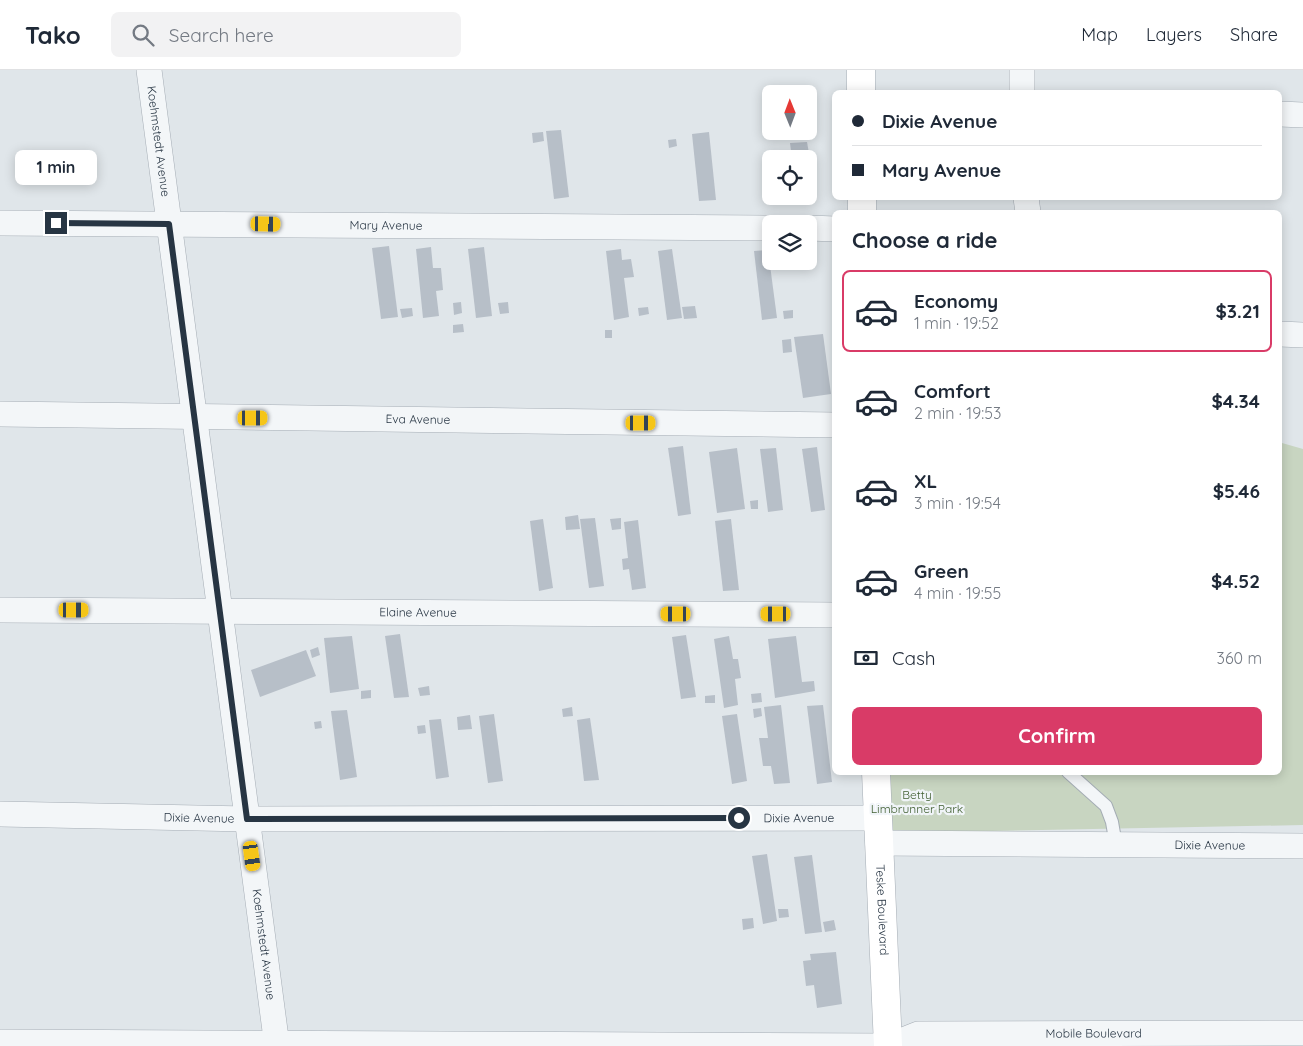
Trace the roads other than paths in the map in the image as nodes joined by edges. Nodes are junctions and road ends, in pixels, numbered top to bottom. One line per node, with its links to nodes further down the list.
1 (149, 70): 9 (street, Koehmstedt Avenue)
2 (861, 70): 4 (street)
3 (1022, 70): 5 (street)
4 (861, 90)
5 (1022, 90)
6 (1282, 114): 7 (street)
7 (1303, 114)
8 (0, 223): 9 (street, Mary Avenue)
9 (169, 224): 10 (street, Mary Avenue); 16 (street, Koehmstedt Avenue)
10 (762, 228)
11 (817, 228): 12 (street)
12 (832, 229)
13 (1282, 334): 14 (street)
14 (1303, 335)
15 (0, 414): 16 (street, Eva Avenue)
16 (194, 418): 17 (street, Eva Avenue); 19 (street, Koehmstedt Avenue)
17 (832, 425)
18 (0, 610): 19 (street, Elaine Avenue)
19 (220, 611): 20 (street, Elaine Avenue); 24 (street, Koehmstedt Avenue)
20 (832, 615)
21 (876, 775): 25 (street, Teske Boulevard)
22 (1071, 775): 26 (lane)
23 (0, 814): 24 (street, Dixie Avenue)
24 (247, 819): 25 (street, Dixie Avenue); 30 (street, Koehmstedt Avenue)
25 (878, 830): 26 (street, Dixie Avenue); 31 (street, Teske Boulevard)
26 (1116, 845): 27 (street, Dixie Avenue)
27 (1303, 846)
28 (1303, 1032): 31 (street, Mobile Boulevard)
29 (0, 1042): 30 (street)
30 (277, 1044): 31 (street)
31 (888, 1046)

